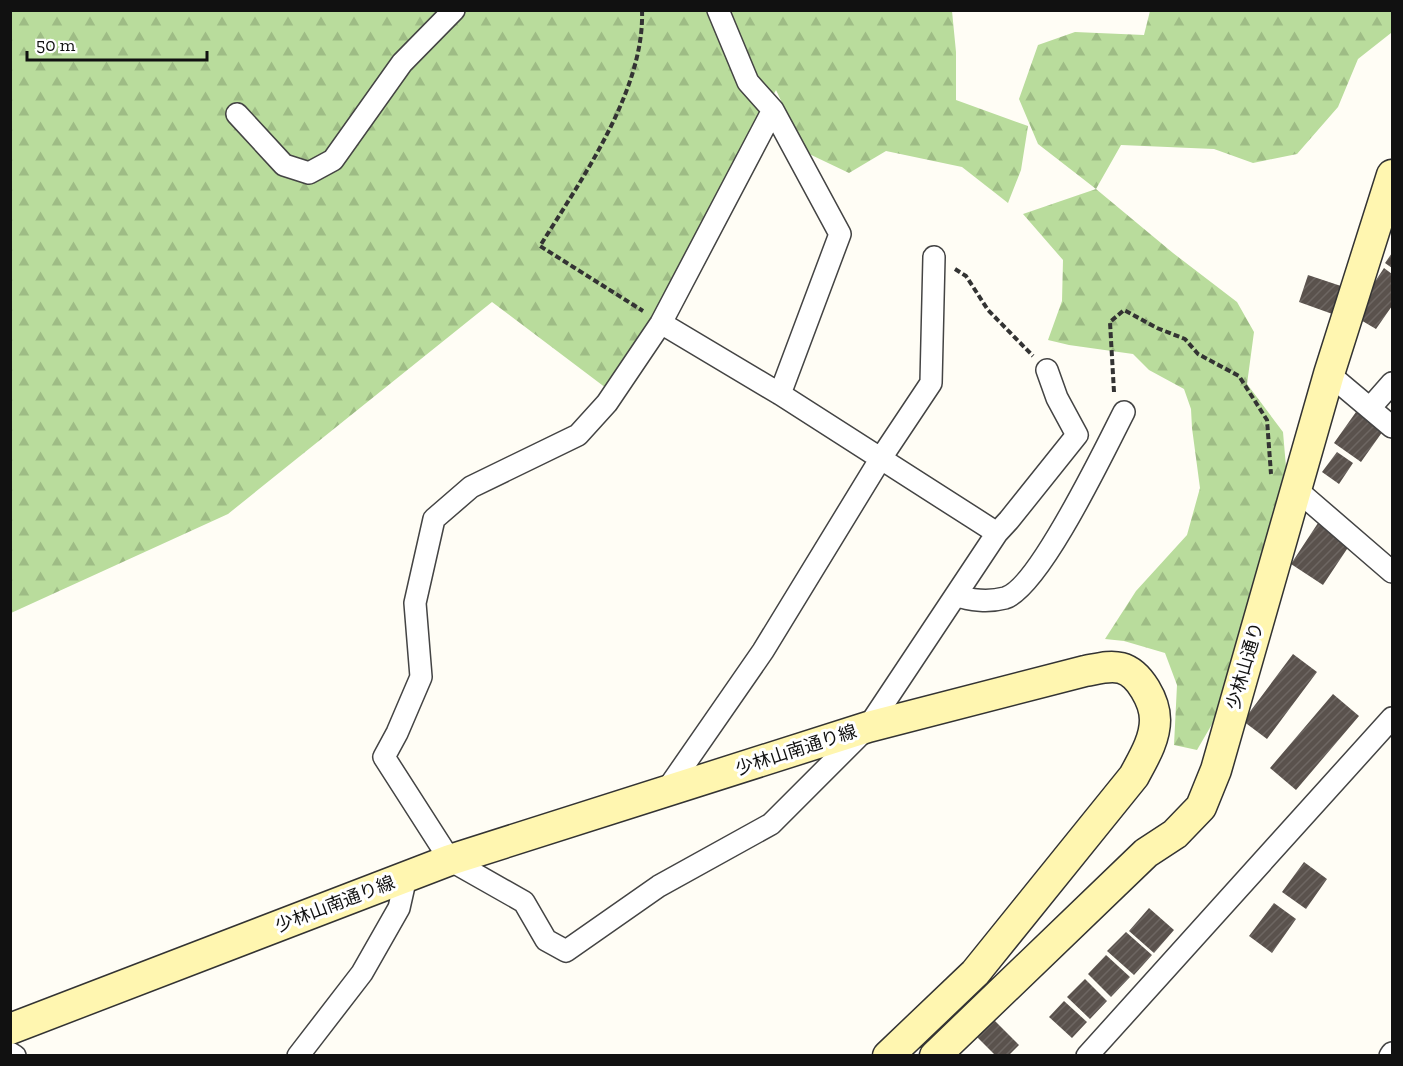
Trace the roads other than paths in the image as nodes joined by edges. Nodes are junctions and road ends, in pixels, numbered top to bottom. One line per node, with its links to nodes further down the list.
1 (454, 10): 4 (street)
2 (718, 10): 3 (street)
3 (773, 110): 7 (street); 11 (street)
4 (237, 114)
5 (1392, 175): 9 (street, 少林山通り)
6 (934, 257): 15 (street)
7 (661, 323): 11 (street); 23 (street)
8 (1047, 370): 17 (street)
9 (1329, 374): 13 (street); 16 (street, 少林山通り)
10 (1392, 383): 13 (street)
11 (780, 394): 15 (street)
12 (1119, 404): 19 (street)
13 (1370, 408): 14 (street)
14 (1392, 427)
15 (881, 458): 17 (street); 22 (street)
16 (1284, 487): 18 (street); 30 (street, 少林山通り)
17 (997, 532): 19 (street)
18 (1392, 572)
19 (956, 595): 21 (street)
20 (1392, 718): 31 (street)
21 (868, 727): 22 (street, 少林山南通り線); 23 (street); 29 (street, 少林山南通り線)
22 (666, 791): 23 (street, 少林山南通り線)
23 (450, 860): 24 (street, 少林山南通り線)
24 (406, 877): 25 (street, 少林山南通り線); 28 (street)
25 (10, 1029)
26 (10, 1053): 27 (street)
27 (15, 1056)
28 (298, 1056)
29 (888, 1056)
30 (935, 1056)
31 (1087, 1056)

